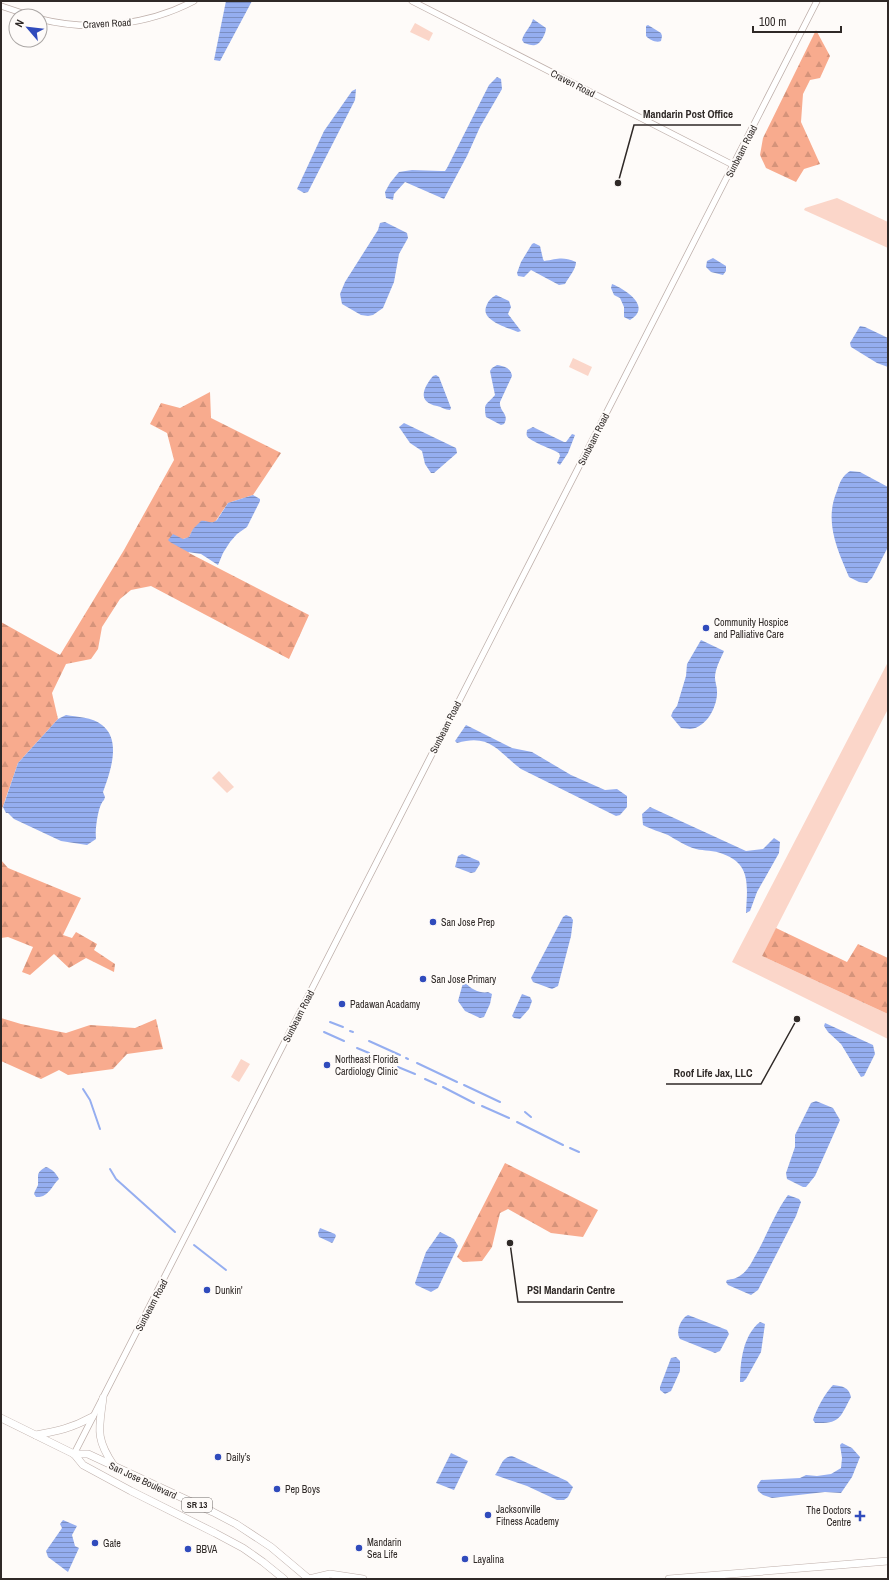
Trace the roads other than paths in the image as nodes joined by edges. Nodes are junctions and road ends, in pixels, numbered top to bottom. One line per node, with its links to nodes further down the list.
1 (194, 1): 4 (street, Craven Road)
2 (412, 1): 5 (street, Craven Road)
3 (817, 1): 5 (street, Sunbeam Road)
4 (48, 20)
5 (733, 165): 6 (street, Sunbeam Road)
6 (103, 1398): 7 (street, Sunbeam Road); 11 (main road)
7 (92, 1417): 9 (main road); 10 (street, Sunbeam Road)
8 (1, 1418): 9 (main road, San Jose Boulevard / SR 13)
9 (36, 1435): 10 (main road, San Jose Boulevard / SR 13)
10 (74, 1454): 11 (main road, San Jose Boulevard / SR 13); 13 (main road, San Jose Boulevard / SR 13)
11 (114, 1466): 14 (main road, San Jose Boulevard / SR 13)
12 (888, 1562): 16 (main road)
13 (284, 1579)
14 (309, 1579): 15 (main road)
15 (363, 1579)
16 (669, 1579)

